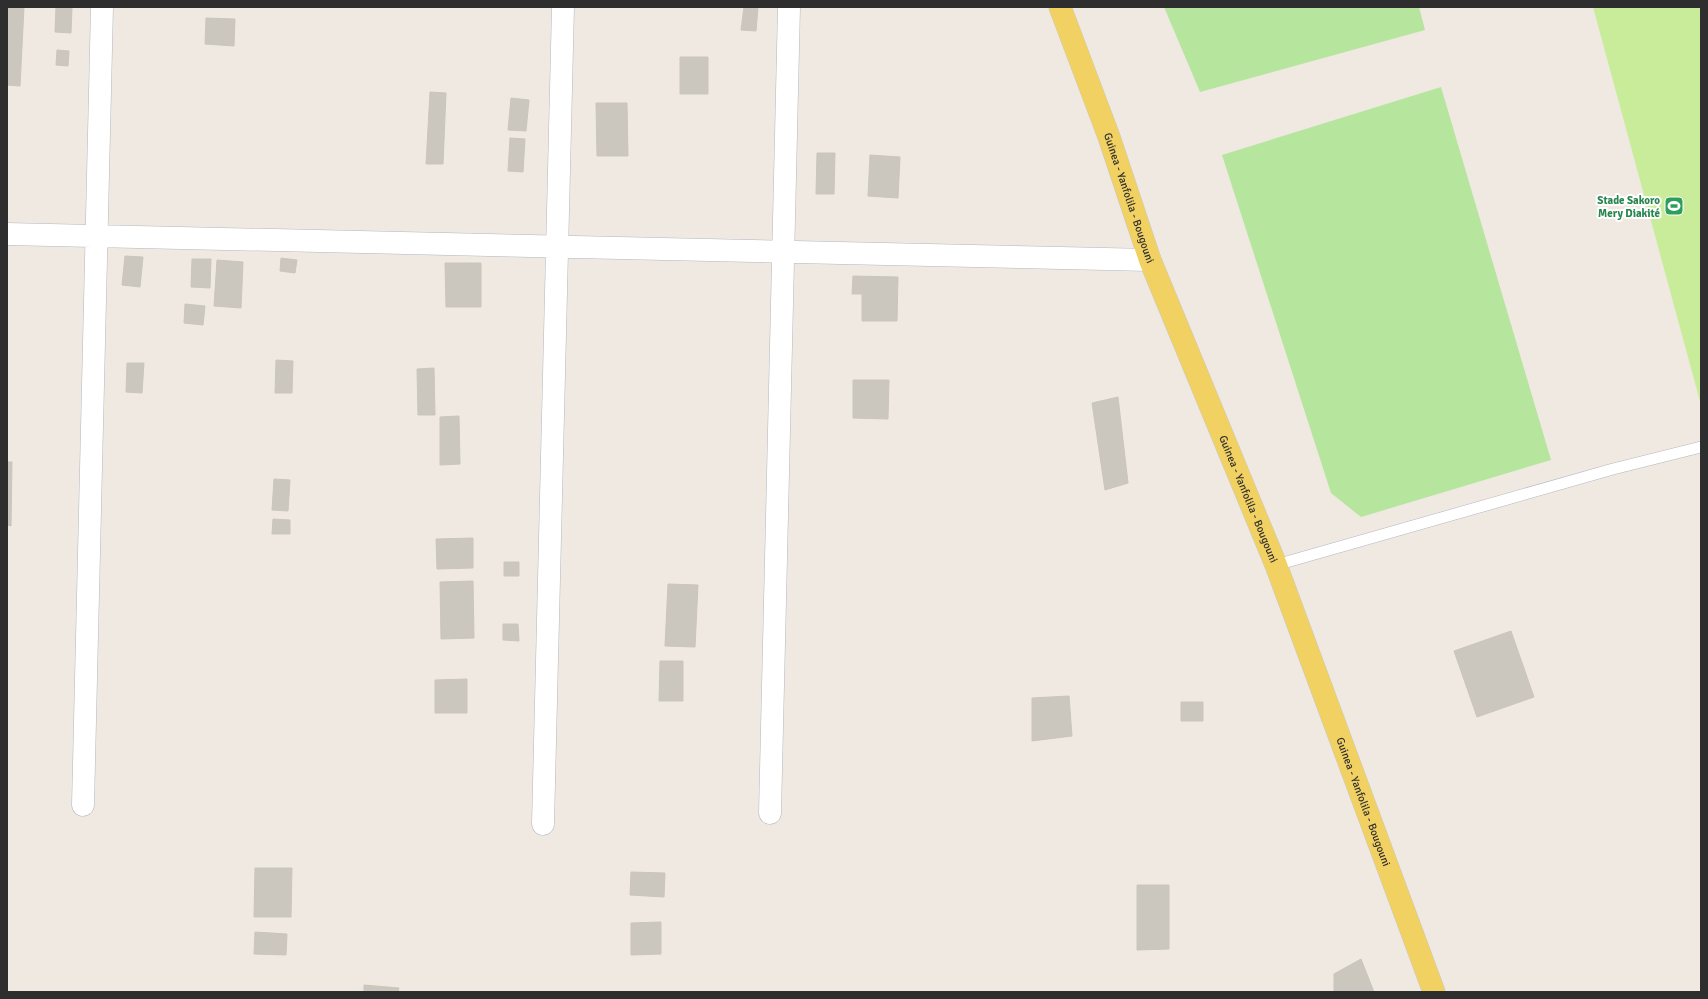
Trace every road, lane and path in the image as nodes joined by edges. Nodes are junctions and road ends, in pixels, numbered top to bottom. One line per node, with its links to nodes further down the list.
1 (102, 7): 6 (street)
2 (563, 7): 7 (street)
3 (789, 7): 8 (street)
4 (1060, 7): 9 (main road, Guinea - Yanfolila - Bougouni)
5 (7, 234): 6 (street)
6 (97, 236): 7 (street); 12 (street)
7 (558, 246): 8 (street); 14 (street)
8 (783, 252): 9 (street); 13 (street)
9 (1150, 260): 11 (main road, Guinea - Yanfolila - Bougouni)
10 (1701, 447): 11 (lane)
11 (1276, 565): 15 (main road, Guinea - Yanfolila - Bougouni)
12 (83, 805)
13 (770, 813)
14 (543, 824)
15 (1434, 992)

